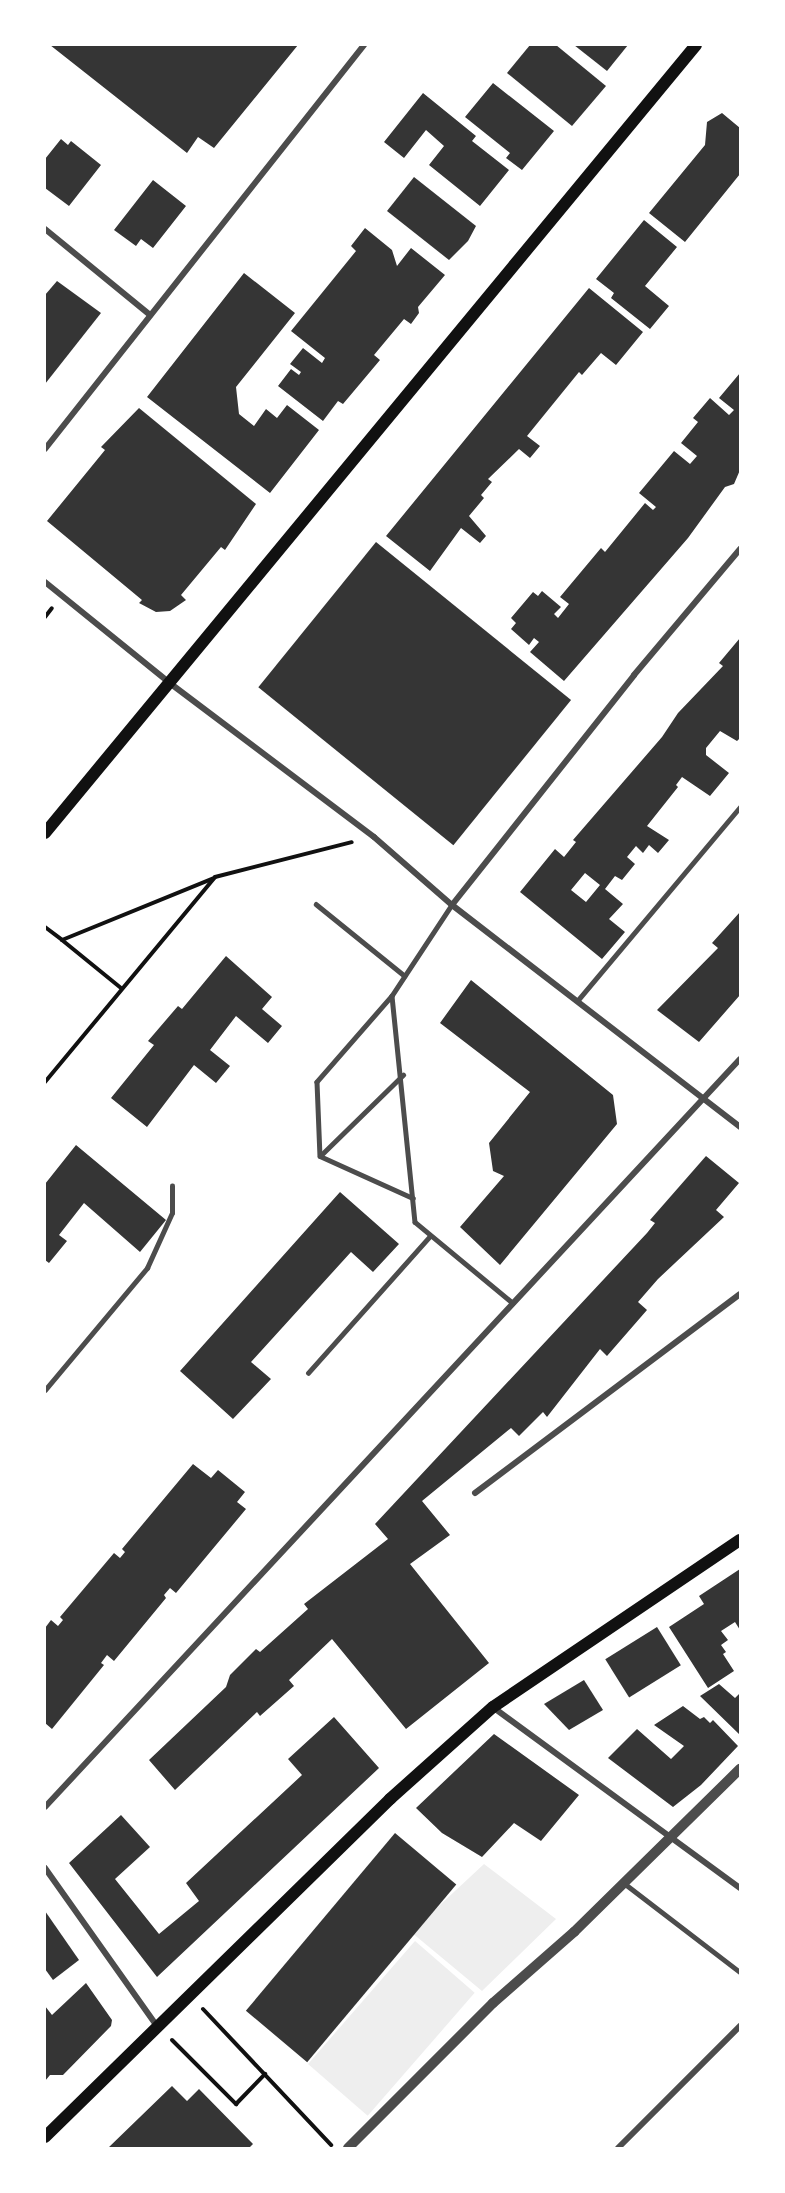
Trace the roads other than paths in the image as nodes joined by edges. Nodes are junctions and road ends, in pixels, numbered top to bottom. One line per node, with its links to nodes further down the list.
1 (364, 45): 4 (street)
2 (696, 45): 8 (main road)
3 (45, 230): 4 (street)
4 (150, 315): 5 (street)
5 (45, 449)
6 (740, 549): 12 (street)
7 (45, 582): 8 (street)
8 (171, 684): 10 (main road); 12 (street)
9 (740, 807): 15 (lane)
10 (45, 833)
11 (316, 904): 13 (lane)
12 (452, 905): 13 (lane); 15 (street)
13 (405, 976): 14 (lane)
14 (392, 996): 17 (lane); 20 (lane)
15 (578, 1000): 18 (street)
16 (740, 1059): 18 (street)
17 (403, 1075): 20 (lane); 22 (lane)
18 (703, 1100): 19 (street); 25 (street)
19 (740, 1127)
20 (320, 1156): 22 (lane)
21 (172, 1186): 27 (lane)
22 (413, 1198): 23 (lane)
23 (429, 1237): 25 (lane); 26 (lane)
24 (740, 1293): 28 (street)
25 (513, 1303): 32 (street)
26 (308, 1373)
27 (45, 1390)
28 (475, 1493)
29 (740, 1540): 30 (main road)
30 (493, 1707): 33 (street); 39 (main road)
31 (740, 1769): 33 (street)
32 (45, 1807)
33 (671, 1836): 35 (street); 36 (street)
34 (45, 1868): 39 (street)
35 (624, 1883): 37 (lane); 41 (street)
36 (740, 1888)
37 (740, 1972)
38 (740, 2026): 42 (street)
39 (158, 2027): 40 (main road)
40 (45, 2137)
41 (352, 2147)
42 (618, 2148)

